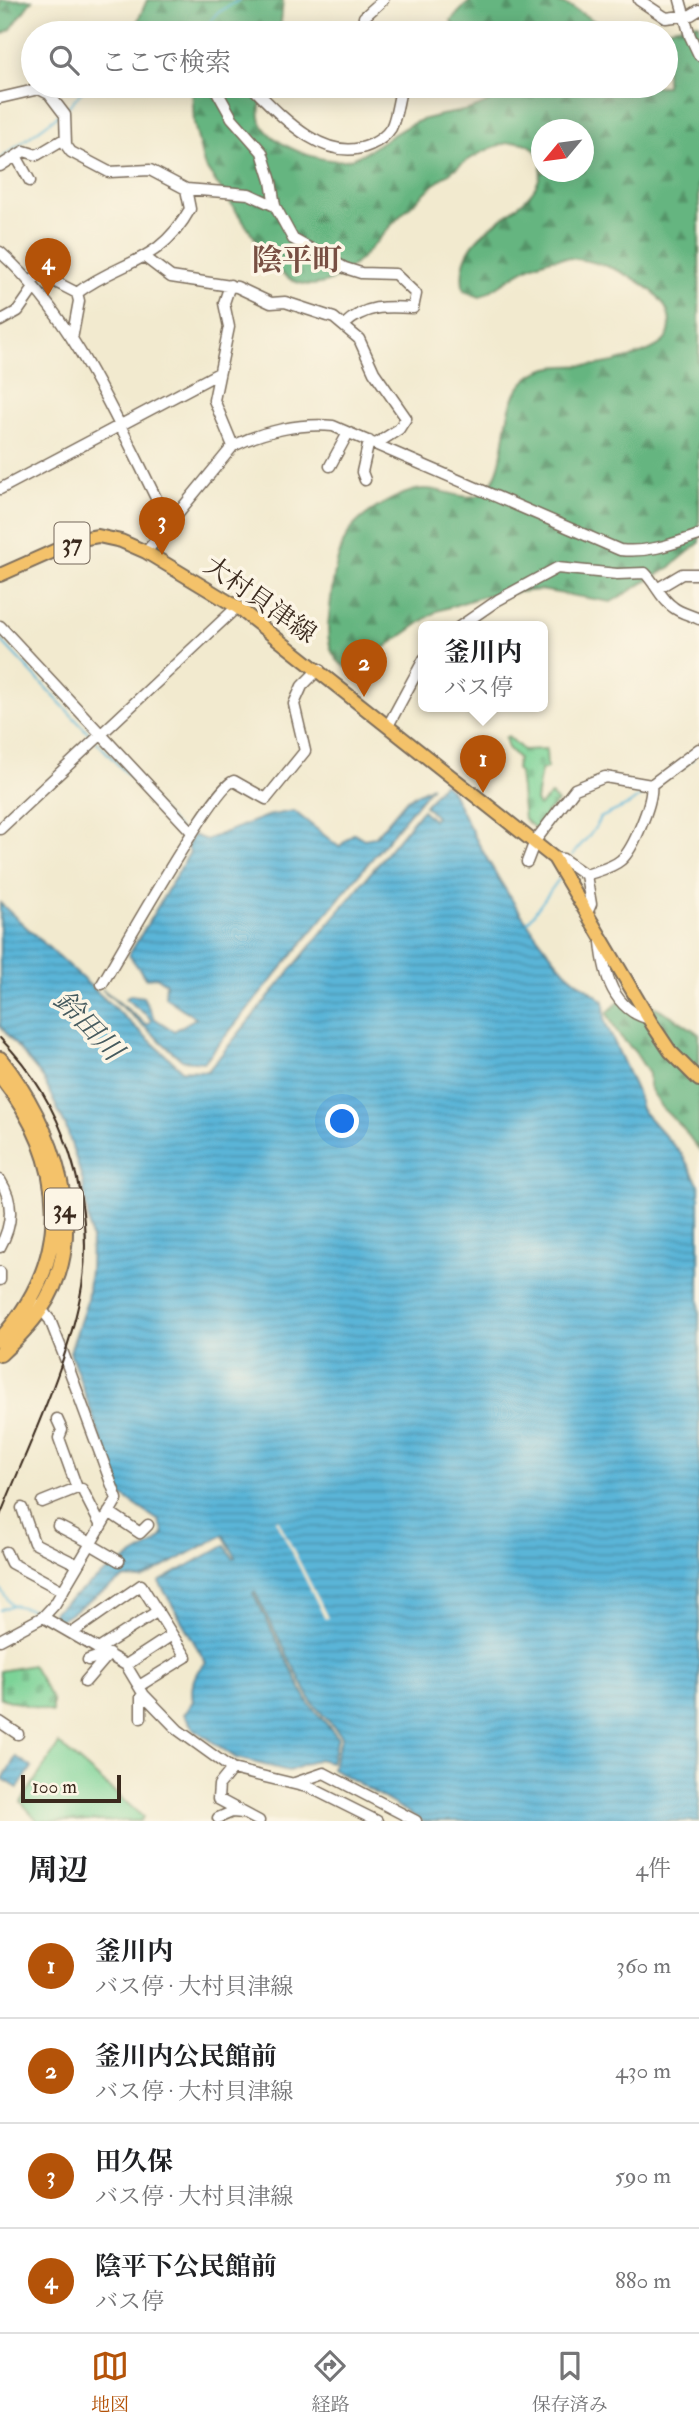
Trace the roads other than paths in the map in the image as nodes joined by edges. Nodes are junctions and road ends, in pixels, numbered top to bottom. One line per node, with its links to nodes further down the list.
1 (383, 0): 6 (street)
2 (639, 0): 5 (street)
3 (680, 0): 5 (street)
4 (699, 10): 5 (street)
5 (684, 16): 7 (street)
6 (364, 21)
7 (699, 55)
8 (21, 93): 9 (street)
9 (0, 98)
10 (51, 98): 14 (street)
11 (221, 98): 19 (street)
12 (264, 98): 13 (street)
13 (399, 98)
14 (64, 139): 15 (street); 18 (street)
15 (16, 156): 16 (street); 17 (street)
16 (0, 166)
17 (30, 181)
18 (186, 189): 19 (street); 21 (street)
19 (275, 206): 26 (street)
20 (0, 252): 22 (street)
21 (146, 258): 23 (street); 24 (street)
22 (33, 285): 24 (street); 25 (street); 27 (street)
23 (230, 285): 26 (street); 28 (street)
24 (77, 293): 27 (street)
25 (0, 321)
26 (344, 325): 31 (street)
27 (72, 339): 29 (street)
28 (219, 373): 29 (street); 32 (street)
29 (119, 426): 35 (street); 36 (street)
30 (348, 433): 31 (street); 32 (street); 33 (street)
31 (373, 443): 34 (street); 37 (street)
32 (233, 446): 36 (street)
33 (330, 466)
34 (365, 480)
35 (0, 489)
36 (169, 524): 38 (street)
37 (699, 535)
38 (146, 552): 40 (main road, 大村貝津線 / 37); 42 (main road, 大村貝津線 / 37)
39 (699, 573): 41 (street)
40 (0, 575)
41 (660, 587): 43 (street); 44 (street)
42 (237, 607): 46 (main road, 大村貝津線 / 37); 49 (street)
43 (699, 619)
44 (468, 621)
45 (0, 626): 49 (street)
46 (318, 669): 48 (main road, 大村貝津線 / 37); 55 (street)
47 (418, 670): 48 (street)
48 (389, 724): 52 (main road, 大村貝津線 / 37)
49 (97, 739): 53 (street); 55 (street)
50 (699, 749): 51 (street)
51 (652, 788): 56 (street); 59 (street)
52 (513, 823): 54 (street); 56 (main road, 大村貝津線 / 37)
53 (0, 829)
54 (500, 831)
55 (192, 833): 62 (street)
56 (535, 841): 57 (main road, 大村貝津線 / 37); 58 (street)
57 (554, 858): 59 (street); 60 (main road, 大村貝津線 / 37)
58 (527, 862)
59 (584, 874): 60 (street); 61 (street)
60 (570, 884): 61 (main road, 大村貝津線 / 37)
61 (587, 913): 65 (main road, 大村貝津線 / 37)
62 (102, 984)
63 (0, 1059): 70 (highway, 34)
64 (0, 1075): 70 (highway, 34)
65 (698, 1080)
66 (0, 1180): 67 (street)
67 (0, 1247)
68 (0, 1272): 69 (street)
69 (0, 1280)
70 (37, 1304): 71 (highway, 34); 72 (highway, 34); 77 (street)
71 (0, 1340)
72 (0, 1354)
73 (57, 1419): 74 (street)
74 (77, 1488): 75 (street); 80 (street)
75 (42, 1502)
76 (22, 1508): 84 (street)
77 (109, 1512): 78 (street); 80 (street)
78 (148, 1525)
79 (58, 1526): 81 (street)
80 (101, 1526): 81 (street)
81 (90, 1543): 83 (street); 84 (street)
82 (5, 1552): 85 (street)
83 (119, 1561)
84 (78, 1565): 85 (street)
85 (63, 1591): 87 (street)
86 (158, 1612): 88 (street); 89 (street); 91 (street)
87 (46, 1615): 88 (street); 90 (street)
88 (72, 1633): 91 (street)
89 (173, 1635): 93 (street); 95 (street)
90 (0, 1640)
91 (104, 1651): 92 (street); 93 (street); 94 (street)
92 (88, 1660)
93 (126, 1665): 95 (street)
94 (85, 1682)
95 (142, 1690): 96 (street); 99 (street)
96 (141, 1718)
97 (0, 1722): 98 (street)
98 (18, 1734)
99 (232, 1769): 100 (street); 101 (street)
100 (295, 1783): 104 (street); 105 (street)
101 (247, 1813): 102 (street); 103 (street)
102 (218, 1818)
103 (259, 1821)
104 (377, 1821)
105 (416, 1821)

